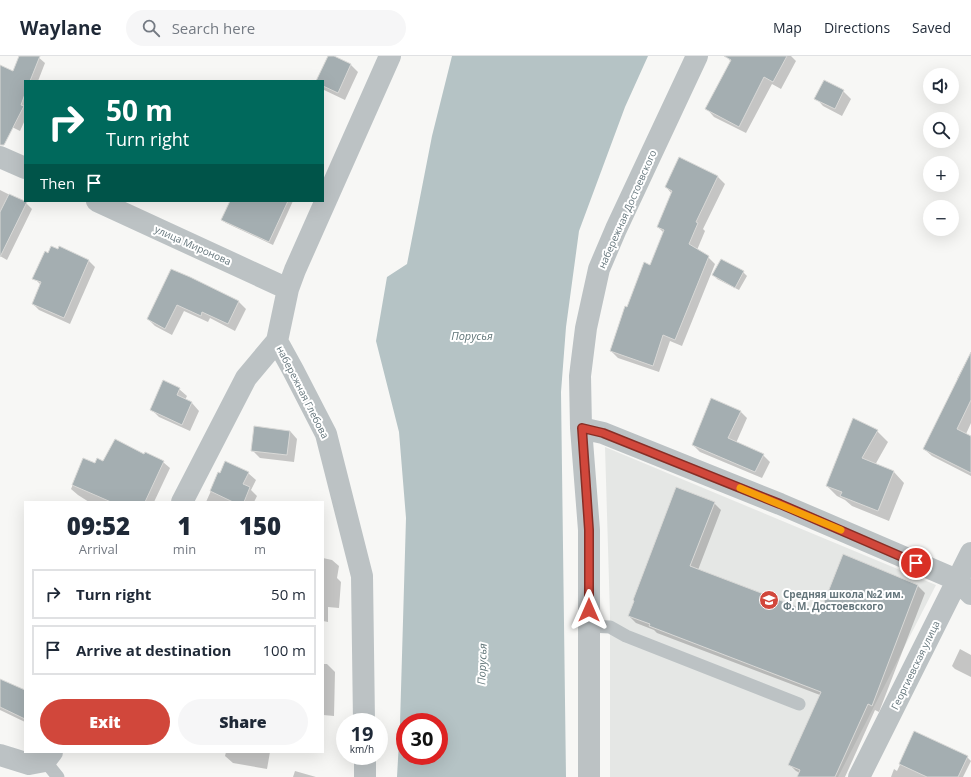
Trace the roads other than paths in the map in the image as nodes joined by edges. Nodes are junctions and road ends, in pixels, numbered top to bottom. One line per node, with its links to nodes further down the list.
1 (390, 56): 6 (street, набережная Глебова)
2 (697, 56): 8 (street, набережная Достоевского)
3 (0, 157): 4 (street)
4 (24, 168)
5 (99, 202): 6 (street, улица Миронова)
6 (288, 289): 7 (street, набережная Глебова)
7 (277, 341): 9 (street); 14 (street, набережная Глебова)
8 (582, 428): 11 (street); 12 (street, набережная Достоевского)
9 (183, 501)
10 (971, 553): 11 (street, Георгиевская улица)
11 (964, 587): 20 (street, Георгиевская улица)
12 (589, 626): 13 (lane); 19 (street, набережная Достоевского)
13 (799, 704)
14 (364, 713)
15 (0, 755): 16 (street)
16 (52, 763)
17 (365, 765): 18 (street)
18 (365, 777)
19 (589, 777)
20 (860, 777)

